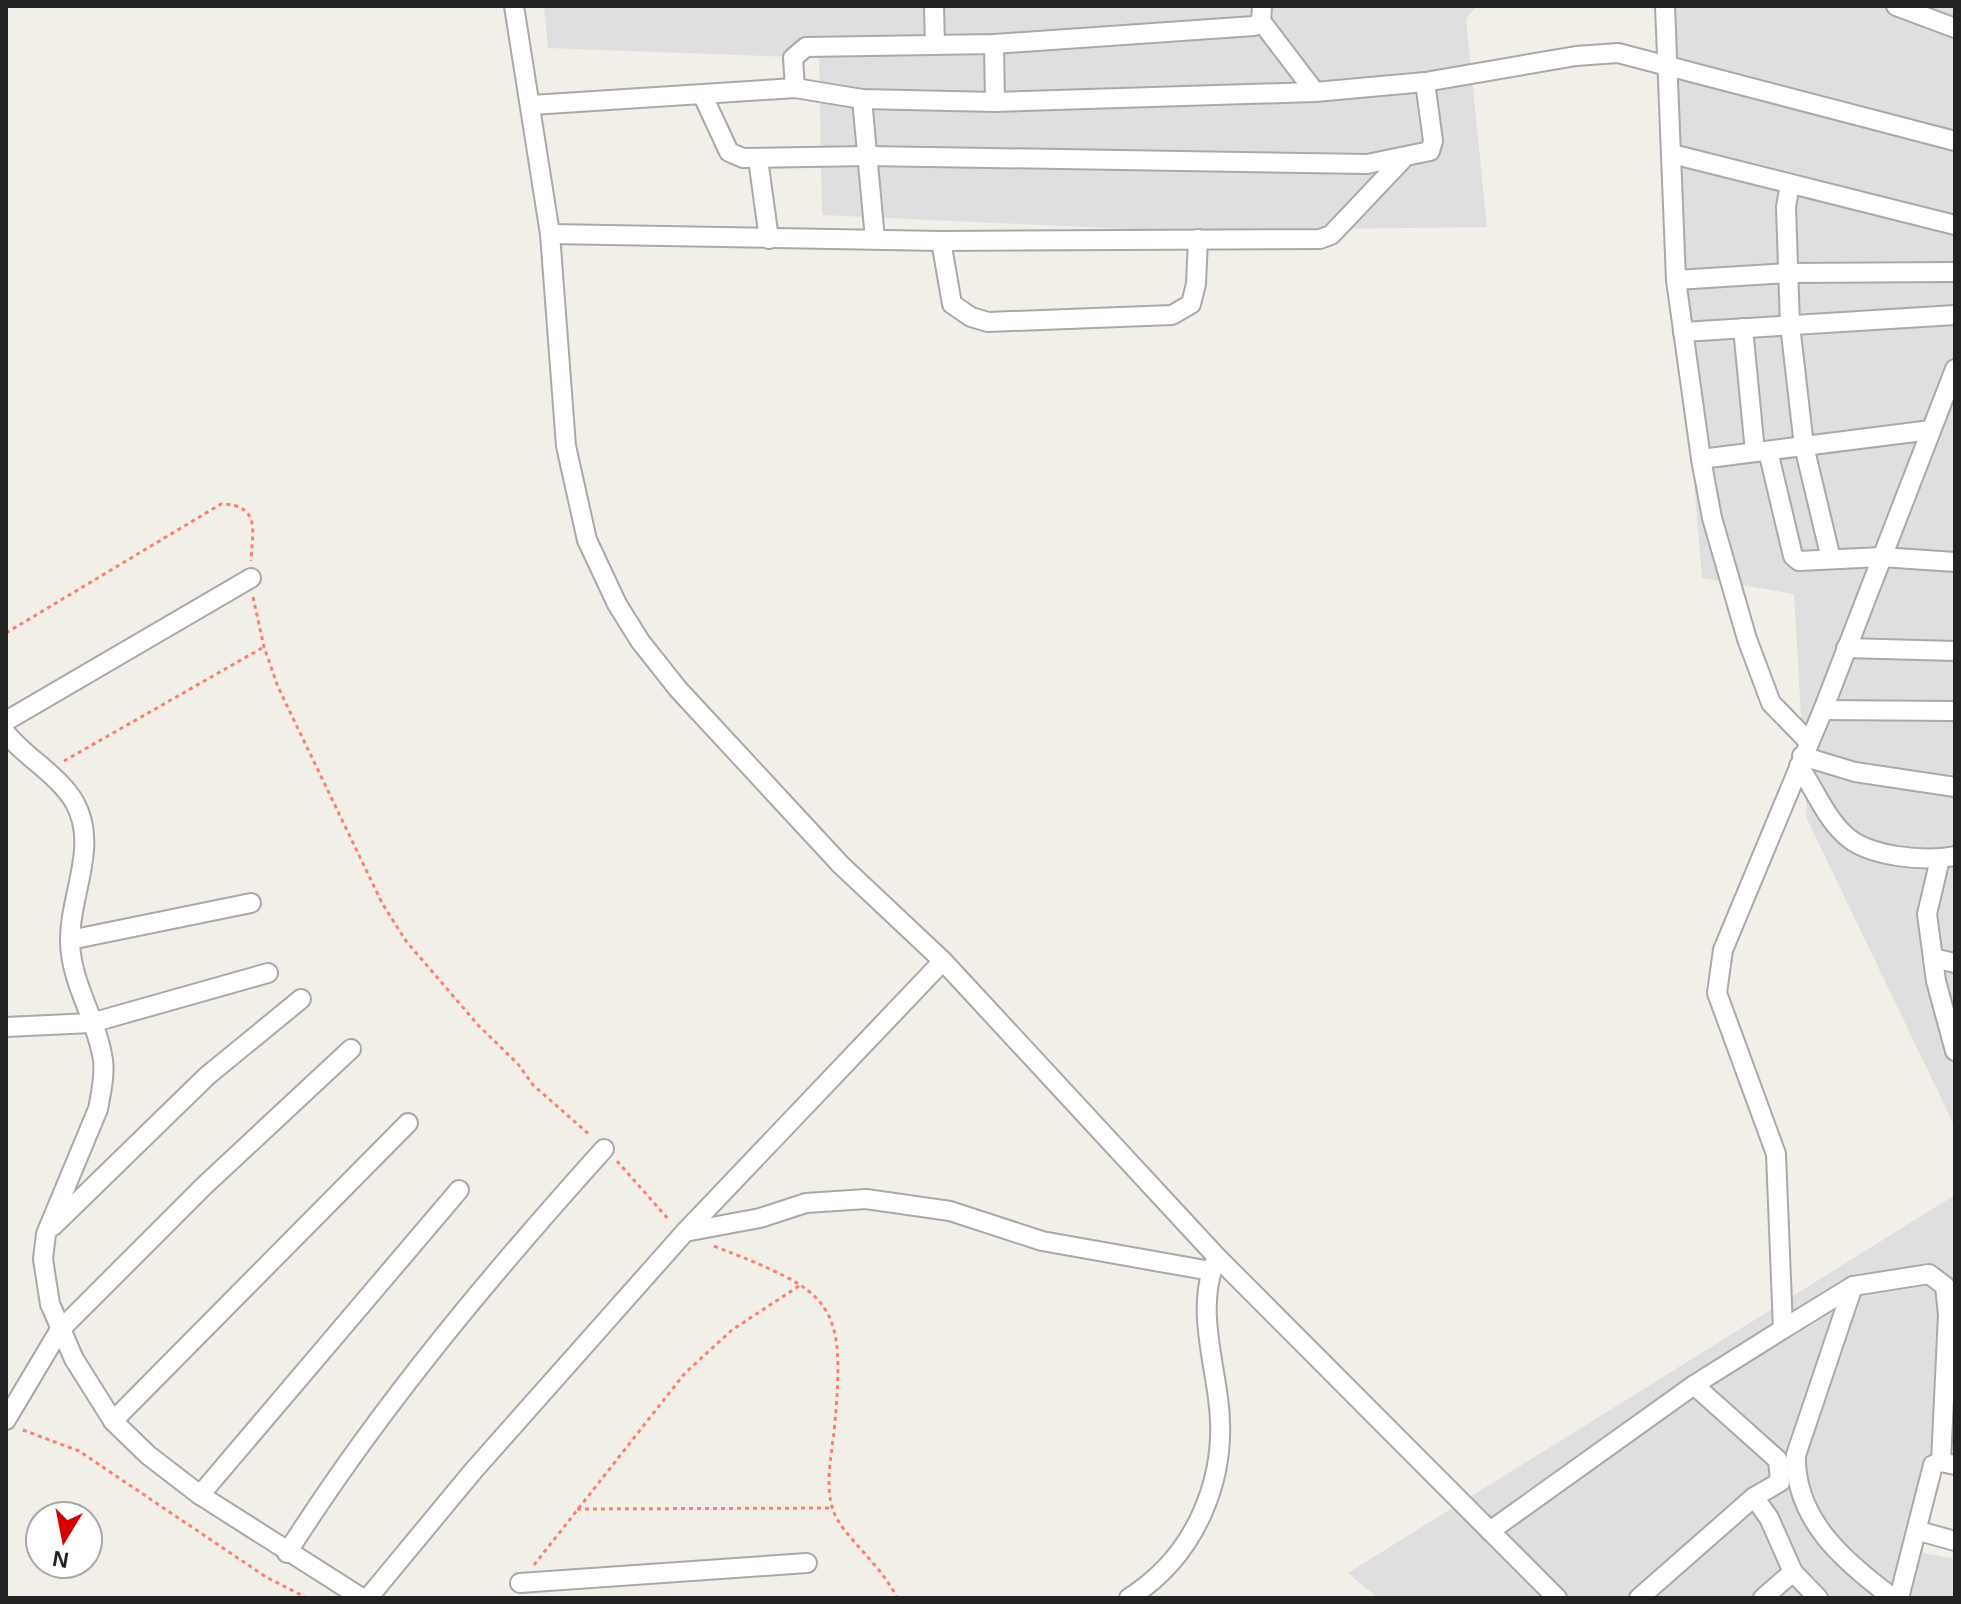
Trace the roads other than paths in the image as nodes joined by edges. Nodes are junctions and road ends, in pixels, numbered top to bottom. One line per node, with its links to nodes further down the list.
1 (514, 6): 17 (street)
2 (934, 6): 9 (street)
3 (1665, 6): 10 (street)
4 (1896, 6): 5 (street)
5 (1916, 10): 7 (street)
6 (1261, 13): 8 (street); 13 (street)
7 (1955, 28)
8 (994, 44): 9 (street); 16 (street)
9 (935, 45): 12 (street)
10 (1665, 64): 11 (street); 18 (street); 19 (street)
11 (1425, 82): 13 (street); 22 (street)
12 (795, 88): 14 (street); 15 (street)
13 (1315, 92): 16 (street)
14 (703, 96): 17 (street); 21 (street)
15 (862, 99): 16 (street); 20 (street)
16 (995, 102)
17 (532, 105): 25 (street)
18 (1955, 141)
19 (1672, 154): 23 (street); 32 (street)
20 (868, 156): 21 (street); 22 (street); 27 (street)
21 (758, 159): 26 (street)
22 (1403, 159): 28 (street)
23 (1790, 184): 24 (street); 31 (street)
24 (1955, 225)
25 (550, 234): 26 (street); 58 (street)
26 (769, 239): 27 (street)
27 (875, 239): 29 (street)
28 (1198, 239): 29 (street); 29 (street)
29 (941, 241)
30 (1955, 272): 31 (street)
31 (1789, 273): 32 (street); 34 (street)
32 (1676, 280): 36 (street)
33 (1955, 315): 34 (street)
34 (1790, 325): 35 (street); 39 (street)
35 (1743, 328): 36 (street); 40 (street)
36 (1683, 332): 41 (street)
37 (1953, 379): 38 (street)
38 (1931, 430): 39 (street); 42 (street)
39 (1804, 446): 40 (street); 43 (street)
40 (1761, 451): 41 (street); 43 (street)
41 (1701, 459): 52 (street)
42 (1881, 557): 43 (street); 44 (street); 46 (street)
43 (1831, 559)
44 (1955, 562)
45 (251, 578): 50 (street)
46 (1846, 648): 47 (street); 48 (street)
47 (1955, 651)
48 (1823, 710): 49 (street); 52 (street)
49 (1955, 711)
50 (6, 721)
51 (6, 733): 56 (street)
52 (1803, 754): 53 (street); 54 (street); 73 (street)
53 (1955, 787)
54 (1947, 857): 57 (street)
55 (251, 903): 56 (street)
56 (70, 940): 62 (street)
57 (1933, 958): 59 (street); 64 (street)
58 (943, 961): 69 (street); 71 (street)
59 (1955, 963)
60 (268, 973): 62 (street)
61 (301, 999): 70 (street)
62 (91, 1023): 63 (street); 70 (street)
63 (6, 1027)
64 (1954, 1043)
65 (351, 1049): 74 (street)
66 (408, 1123): 76 (street)
67 (604, 1149): 85 (street)
68 (459, 1190): 80 (street)
69 (685, 1232): 71 (street); 90 (street)
70 (46, 1234): 74 (street)
71 (1214, 1264): 82 (street); 91 (street)
72 (1853, 1286): 73 (street); 78 (street); 79 (street)
73 (1783, 1329): 75 (street)
74 (59, 1331): 76 (street); 77 (street)
75 (1694, 1385): 79 (street); 82 (street)
76 (113, 1421): 80 (street)
77 (11, 1424)
78 (1948, 1464): 83 (street)
79 (1789, 1468): 81 (street); 96 (street)
80 (200, 1495): 85 (street)
81 (1754, 1497): 87 (street); 93 (street)
82 (1490, 1531): 92 (street)
83 (1919, 1531): 84 (street); 97 (street)
84 (1955, 1541)
85 (287, 1553): 89 (street)
86 (807, 1563): 88 (street)
87 (1793, 1572): 94 (street); 95 (street)
88 (520, 1583)
89 (362, 1598)
90 (368, 1598)
91 (1129, 1598)
92 (1557, 1598)
93 (1639, 1598)
94 (1763, 1598)
95 (1818, 1598)
96 (1893, 1598)
97 (1899, 1598)

